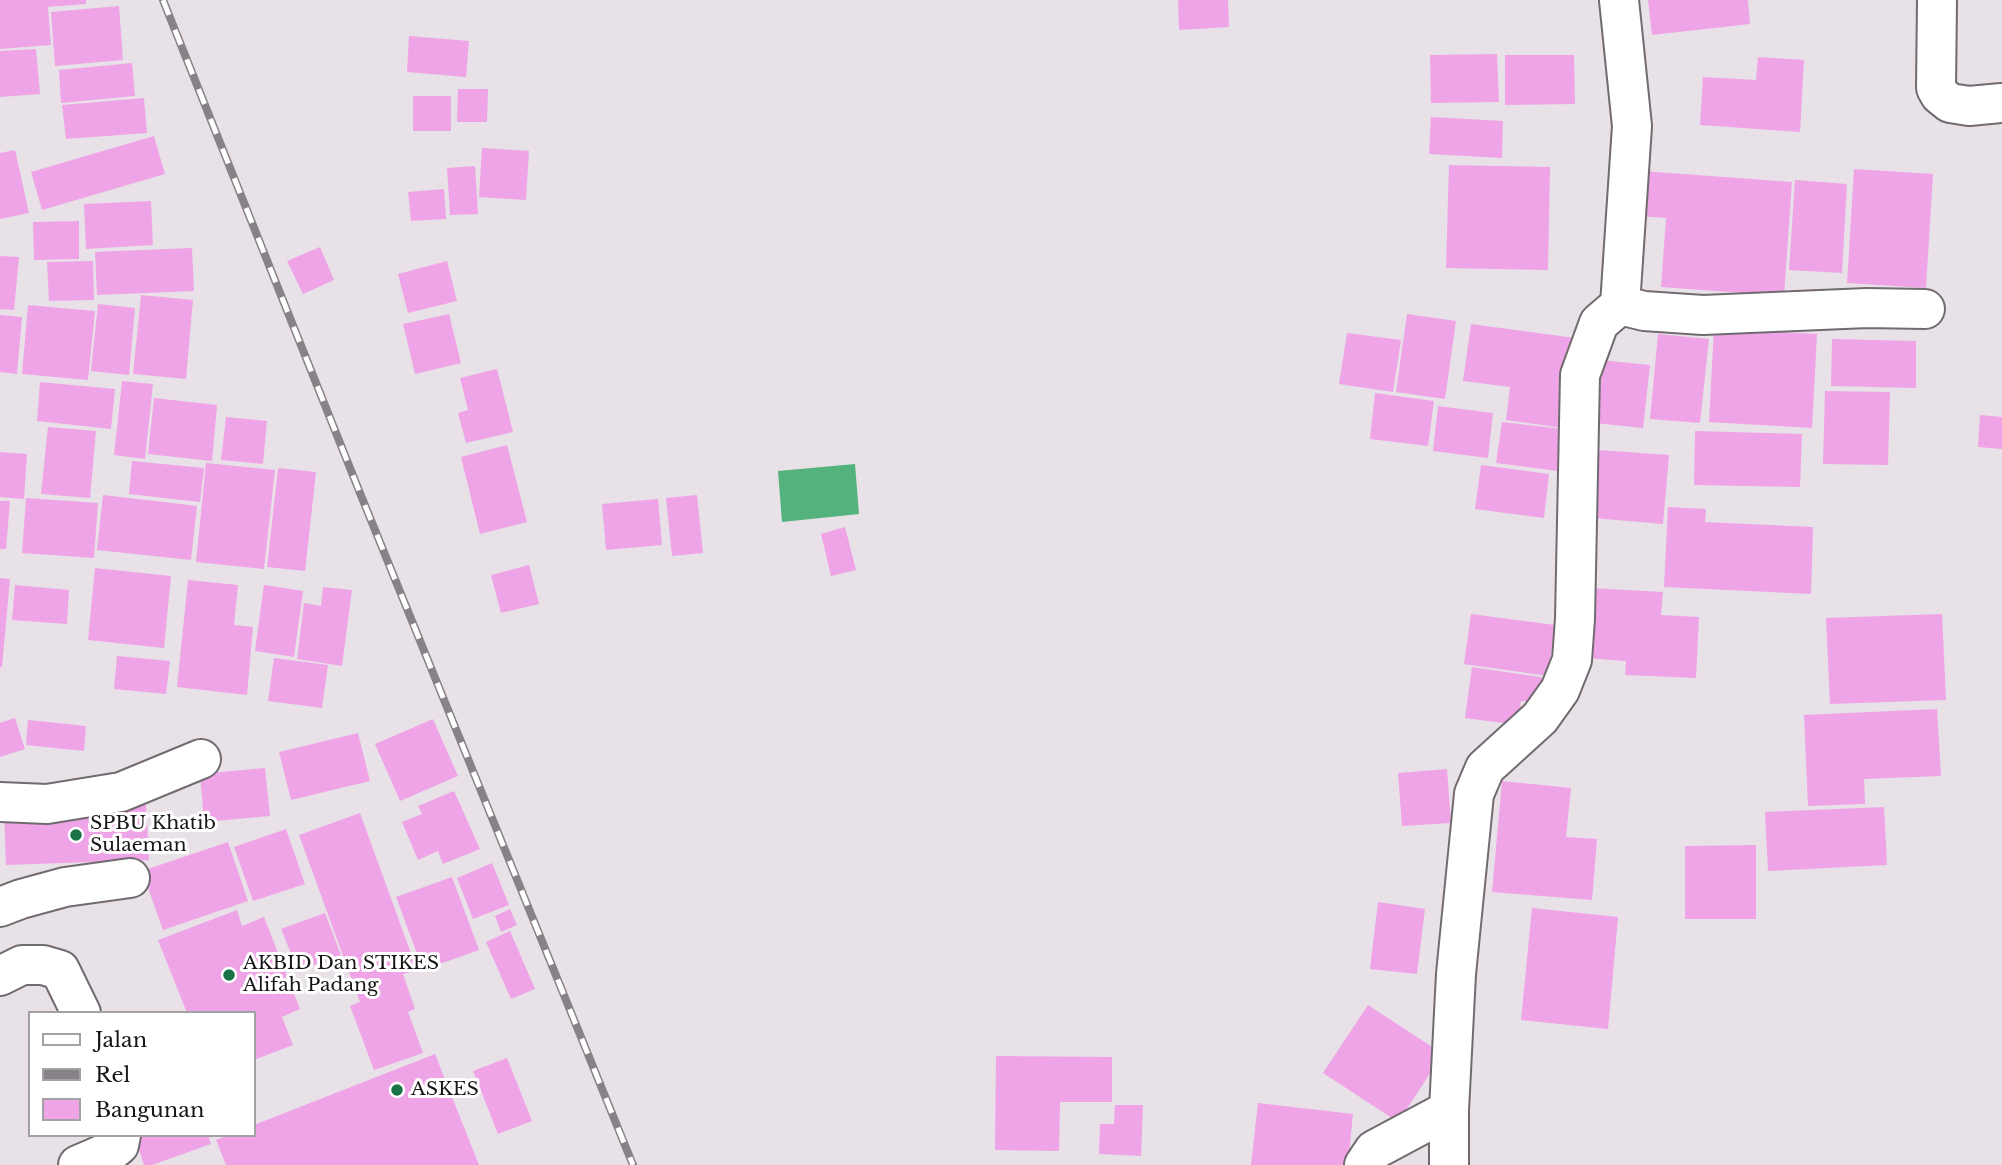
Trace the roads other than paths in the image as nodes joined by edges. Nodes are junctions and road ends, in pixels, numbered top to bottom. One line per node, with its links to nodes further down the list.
1 (1619, 0): 4 (street)
2 (1937, 0): 3 (street)
3 (2002, 103)
4 (1620, 304): 5 (street); 12 (street)
5 (1926, 309)
6 (201, 759): 7 (street)
7 (0, 803)
8 (130, 878): 9 (street)
9 (0, 907)
10 (0, 976): 11 (street)
11 (80, 1011)
12 (1449, 1110): 15 (street); 16 (street)
13 (121, 1137): 14 (street)
14 (78, 1165)
15 (1364, 1165)
16 (1449, 1165)

